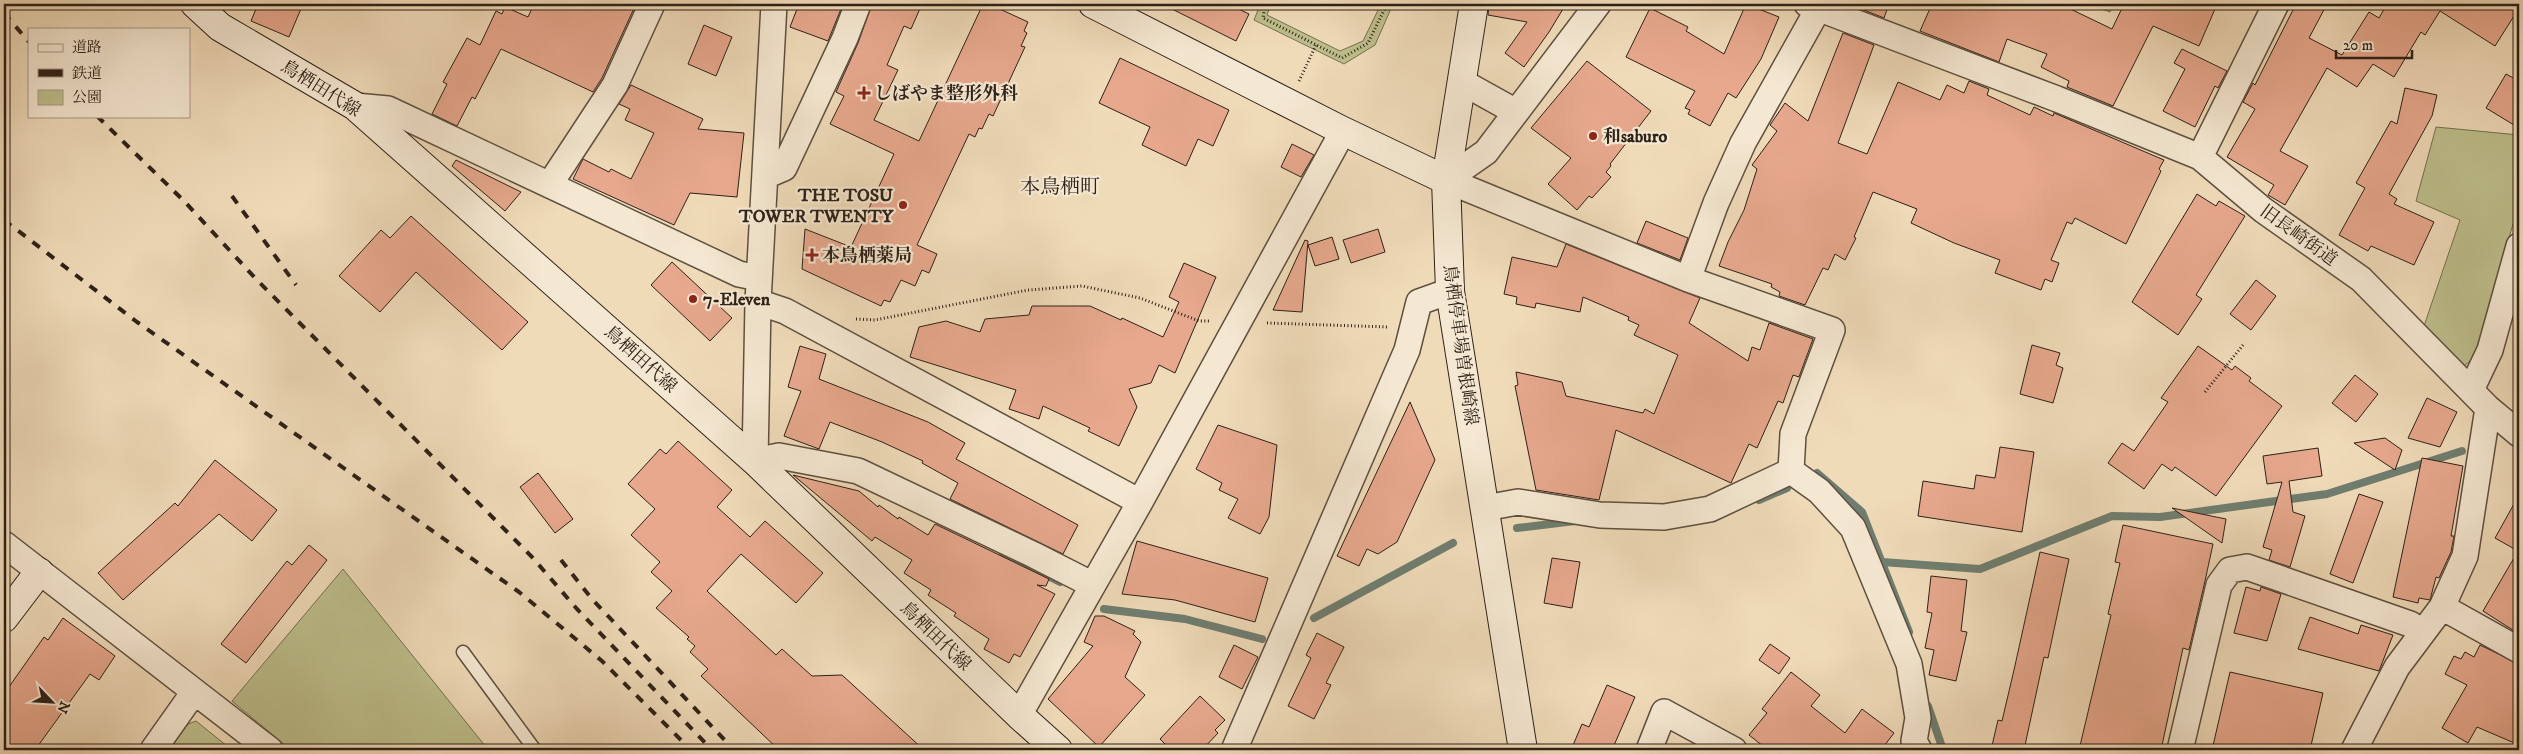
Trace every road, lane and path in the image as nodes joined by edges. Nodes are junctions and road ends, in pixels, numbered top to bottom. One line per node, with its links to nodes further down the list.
1 (195, 4): 15 (main road, 鳥栖田代線)
2 (652, 4): 21 (street)
3 (774, 4): 19 (street)
4 (858, 4): 19 (street)
5 (1093, 4): 17 (main road)
6 (1262, 4): 12 (path)
7 (1386, 4): 12 (path)
8 (1474, 4): 13 (main road, 鳥栖停車場曽根崎線)
9 (1598, 4): 16 (street)
10 (2276, 4): 18 (street)
11 (1815, 5): 18 (street, 旧長崎街道); 24 (street)
12 (1316, 45): 14 (path)
13 (1462, 82): 16 (street); 20 (main road, 鳥栖停車場曽根崎線)
14 (1297, 86)
15 (356, 106): 21 (street); 35 (main road, 鳥栖田代線)
16 (1516, 112): 20 (street)
17 (1343, 131): 20 (main road); 28 (street)
18 (2200, 157): 31 (street, 旧長崎街道)
19 (765, 176): 23 (street)
20 (1446, 180): 24 (street); 25 (main road, 鳥栖停車場曽根崎線)
21 (550, 184): 23 (street)
22 (2519, 246): 31 (street)
23 (759, 278): 26 (street)
24 (1688, 279): 36 (street)
25 (1450, 291): 29 (street); 38 (main road, 鳥栖停車場曽根崎線)
26 (758, 302): 35 (street); 37 (street)
27 (855, 318): 28 (path)
28 (1239, 321): 29 (path); 37 (street)
29 (1412, 328): 54 (street)
30 (2243, 345): 32 (path)
31 (2471, 390): 33 (street, 旧長崎街道)
32 (2204, 392)
33 (2488, 408): 34 (street, 旧長崎街道); 42 (street)
34 (2519, 434)
35 (755, 461): 41 (street); 48 (main road, 鳥栖田代線)
36 (1791, 471): 38 (street); 49 (street)
37 (1140, 502): 41 (street)
38 (1485, 508): 55 (main road, 鳥栖停車場曽根崎線)
39 (4, 544): 40 (street)
40 (39, 572): 43 (main road); 47 (street)
41 (1093, 585): 48 (street)
42 (2442, 607): 44 (street); 45 (street)
43 (4, 618)
44 (2422, 632): 58 (street); 59 (street)
45 (2519, 650)
46 (463, 652): 52 (lane)
47 (194, 692): 50 (street); 51 (street)
48 (1019, 716): 53 (main road, 鳥栖田代線)
49 (1913, 747)
50 (153, 750)
51 (270, 750)
52 (535, 750)
53 (1058, 750)
54 (1234, 750)
55 (1523, 750)
56 (1649, 750): 57 (street)
57 (1734, 750)
58 (2180, 750)
59 (2354, 750)

